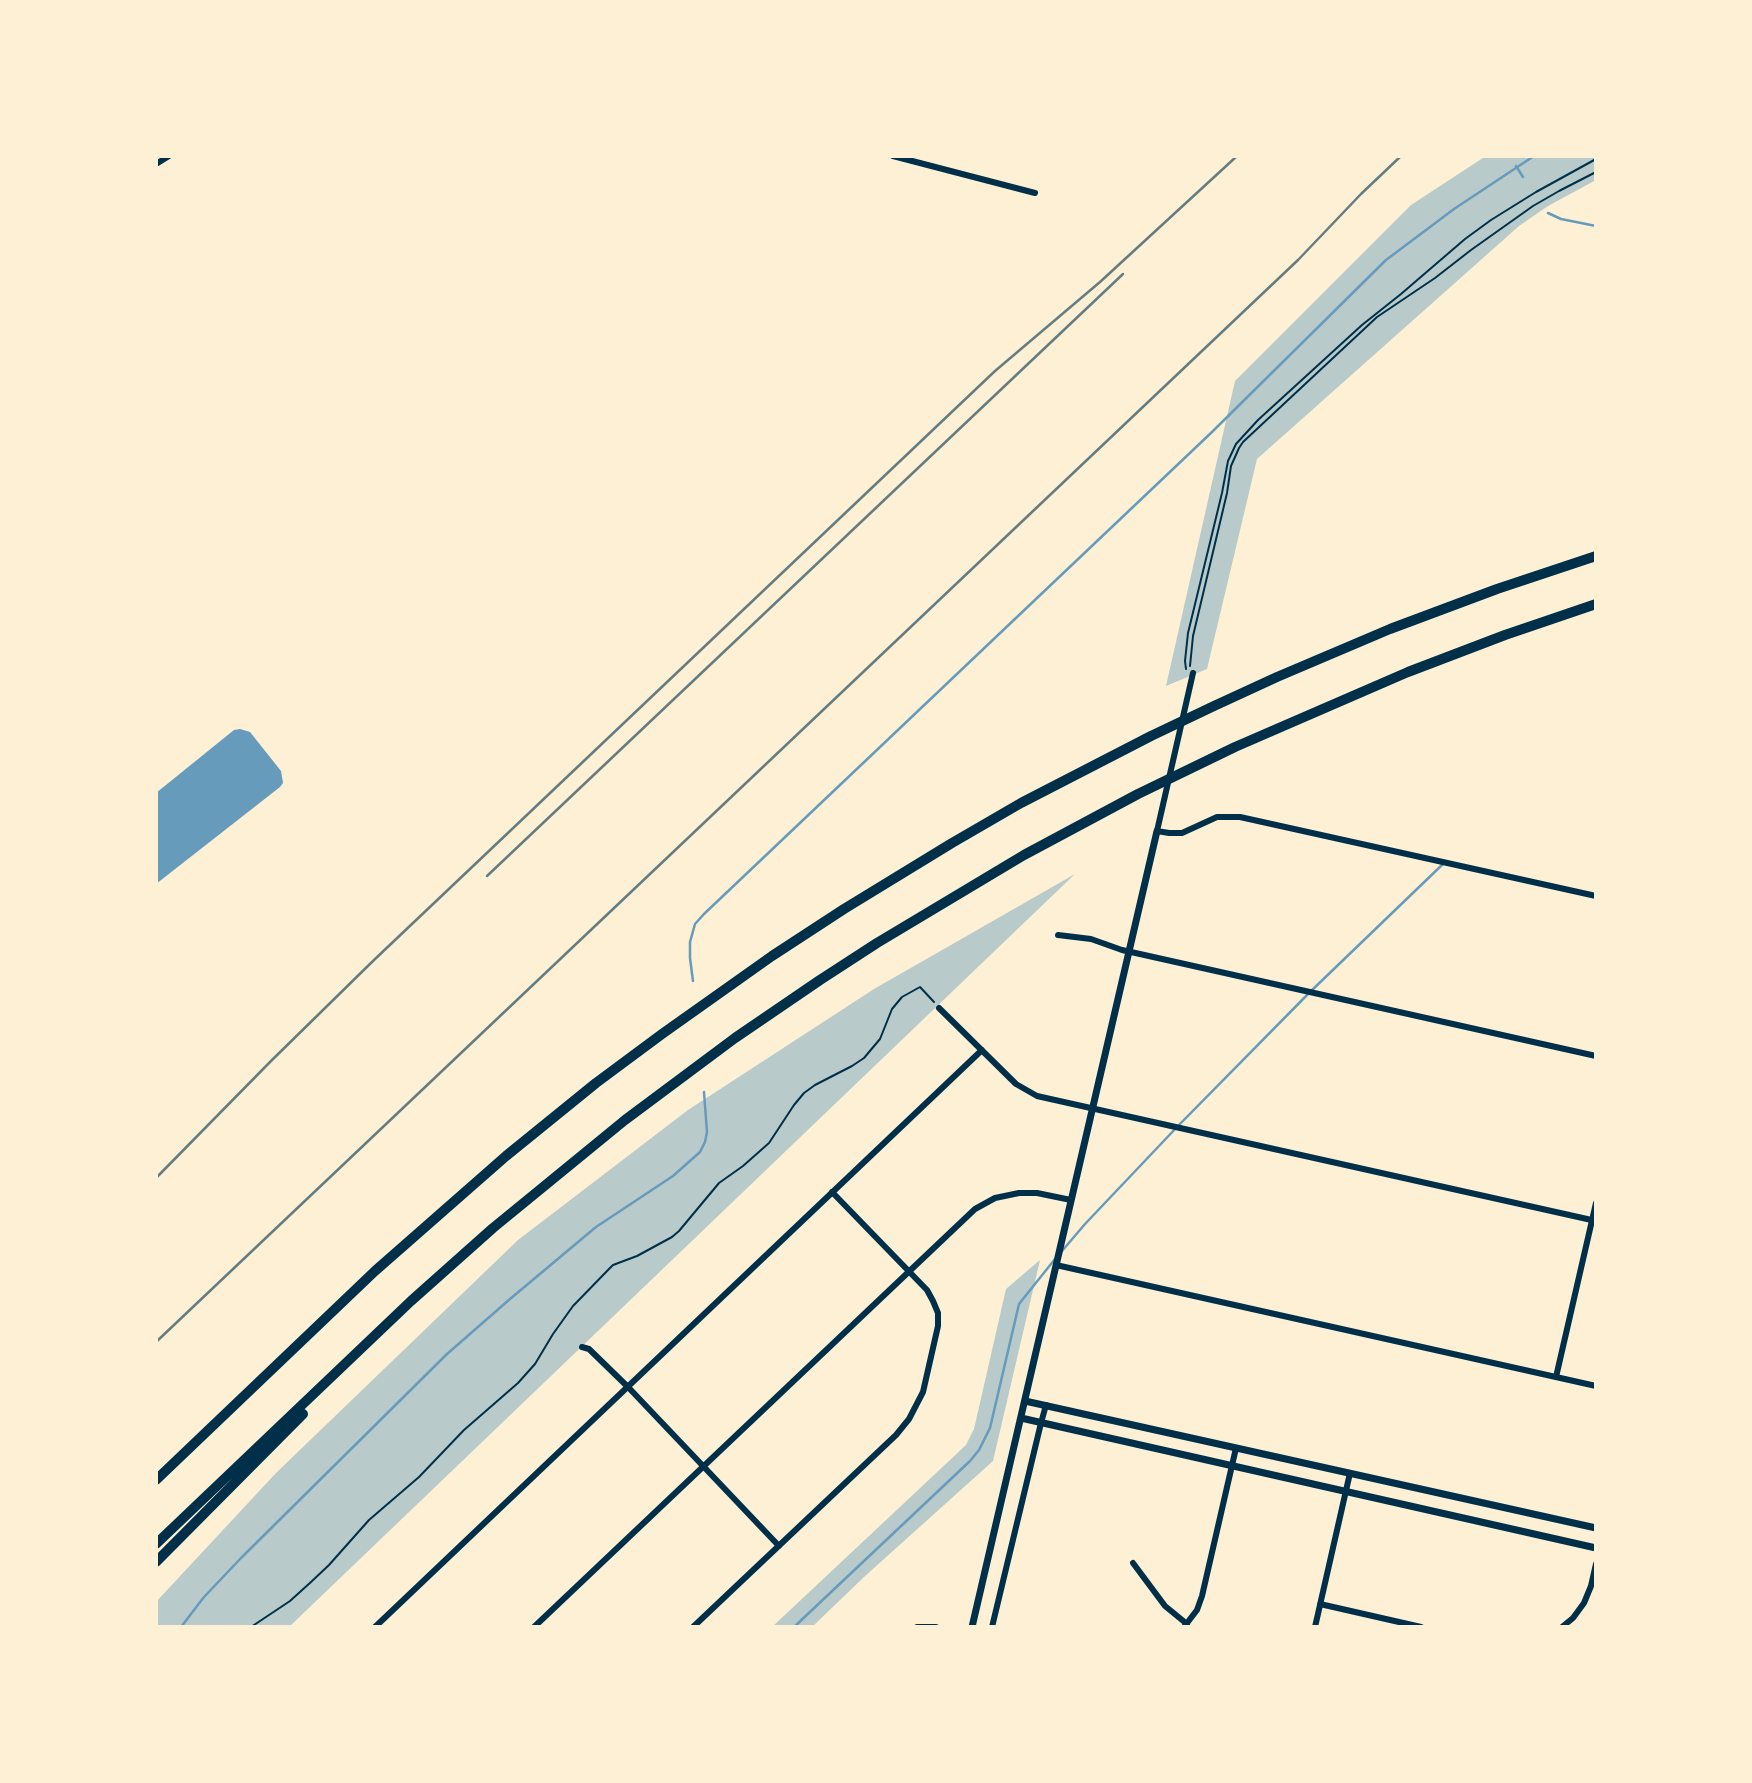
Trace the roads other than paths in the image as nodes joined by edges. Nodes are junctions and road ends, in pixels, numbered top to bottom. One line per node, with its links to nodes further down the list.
1 (169, 156): 3 (street)
2 (893, 156): 4 (street)
3 (156, 164)
4 (1035, 193)
5 (1596, 556): 35 (highway)
6 (1596, 604): 22 (highway)
7 (1193, 673): 8 (street)
8 (1157, 831): 9 (street); 11 (street)
9 (1596, 896)
10 (1058, 935): 11 (street)
11 (1128, 951): 14 (street); 15 (street)
12 (939, 1008): 13 (street)
13 (982, 1050): 15 (street); 16 (street)
14 (1596, 1056)
15 (1092, 1109): 17 (street); 19 (street)
16 (832, 1192): 21 (street); 26 (street)
17 (1071, 1200): 20 (street); 21 (street)
18 (1596, 1203): 19 (street)
19 (1594, 1221): 24 (street)
20 (1056, 1265): 24 (street); 27 (street)
21 (909, 1271): 33 (street); 39 (street)
22 (430, 1284): 38 (highway); 41 (highway)
23 (582, 1347): 26 (street)
24 (1556, 1377): 25 (street)
25 (1596, 1386)
26 (628, 1387): 33 (street); 46 (street)
27 (1025, 1401): 28 (street); 29 (street)
28 (1046, 1405): 30 (street); 31 (street)
29 (1021, 1418): 30 (street); 51 (street)
30 (1041, 1423): 32 (street); 52 (street)
31 (1236, 1448): 32 (street); 34 (street)
32 (1232, 1466): 36 (street); 45 (street)
33 (702, 1467): 39 (street); 47 (street)
34 (1350, 1473): 36 (street); 37 (street)
35 (156, 1480)
36 (1345, 1491): 40 (street); 44 (street)
37 (1596, 1528)
38 (156, 1544)
39 (779, 1546): 48 (street)
40 (1596, 1548)
41 (156, 1562)
42 (1133, 1563): 45 (street)
43 (1596, 1564): 55 (street)
44 (1320, 1604): 53 (street); 54 (street)
45 (1185, 1626)
46 (374, 1627)
47 (534, 1627)
48 (693, 1627)
49 (917, 1627): 50 (street)
50 (936, 1627)
51 (972, 1627)
52 (992, 1627)
53 (1315, 1627)
54 (1420, 1627)
55 (1562, 1627)

